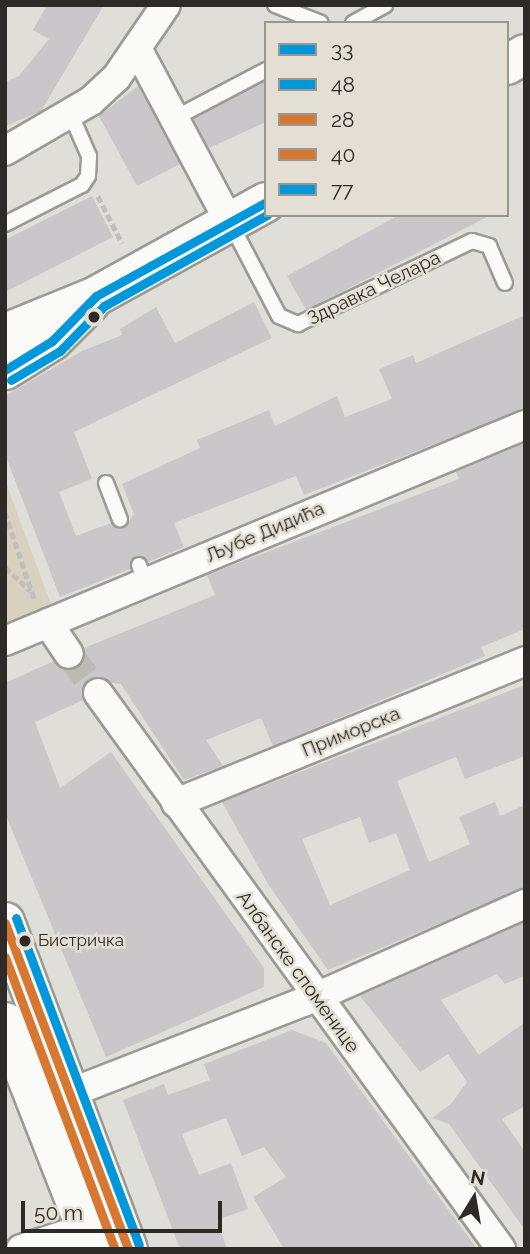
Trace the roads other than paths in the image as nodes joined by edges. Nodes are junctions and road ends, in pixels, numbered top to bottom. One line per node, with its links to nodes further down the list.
1 (166, 5): 6 (street)
2 (275, 5): 4 (lane)
3 (385, 5): 5 (lane)
4 (316, 21)
5 (357, 21)
6 (138, 50): 10 (street); 11 (street)
7 (525, 54): 8 (main road)
8 (509, 64)
9 (264, 71): 11 (lane)
10 (72, 117): 12 (street); 15 (lane)
11 (176, 118): 14 (street)
12 (5, 151)
13 (264, 203): 14 (main road)
14 (230, 223): 16 (lane, Здравка Челара); 17 (main road)
15 (5, 224)
16 (505, 283)
17 (96, 296): 18 (main road); 19 (main road)
18 (5, 333)
19 (5, 370)
20 (525, 425): 23 (street, Љубе Дидића)
21 (106, 483): 22 (lane)
22 (120, 519)
23 (48, 623): 24 (street, Љубе Дидића); 25 (street)
24 (5, 641)
25 (69, 654)
26 (525, 661): 28 (street, Приморска)
27 (98, 693): 28 (street, Албанске споменице)
28 (176, 803): 31 (street, Албанске споменице)
29 (525, 904): 31 (street)
30 (5, 922): 33 (main road)
31 (316, 997): 33 (street); 37 (street, Албанске споменице)
32 (5, 1022): 34 (main road)
33 (69, 1093): 36 (main road)
34 (90, 1238): 35 (street)
35 (21, 1249)
36 (128, 1249)
37 (501, 1249)

